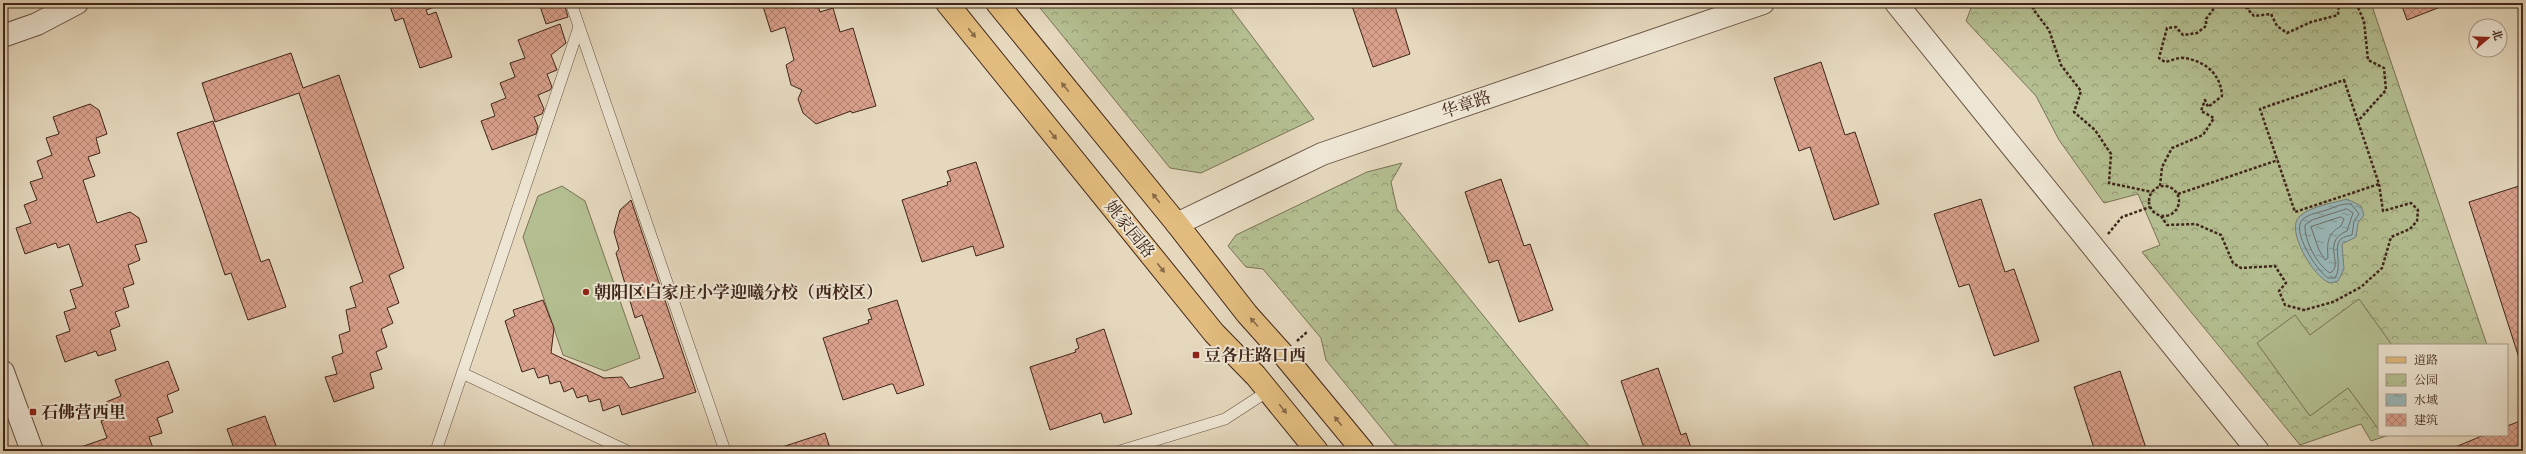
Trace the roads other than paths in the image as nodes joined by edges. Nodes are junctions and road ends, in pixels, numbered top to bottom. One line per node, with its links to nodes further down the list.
1 (76, 3): 8 (street)
2 (571, 3): 7 (lane)
3 (947, 3): 12 (main road, 姚家园路, one-way to 12)
4 (997, 3): 9 (main road, one-way to 4)
5 (1763, 3): 9 (street, 华章路)
6 (1896, 3): 20 (street)
7 (579, 27): 11 (lane); 16 (lane)
8 (3, 36)
9 (1177, 224): 19 (main road, one-way to 9)
10 (3, 372): 13 (street)
11 (462, 373): 14 (lane); 15 (lane)
12 (1268, 391): 17 (lane); 18 (main road, 姚家园路, one-way to 18)
13 (32, 451)
14 (436, 451)
15 (627, 451)
16 (725, 451)
17 (1120, 451)
18 (1317, 451)
19 (1363, 451)
20 (2258, 451)

